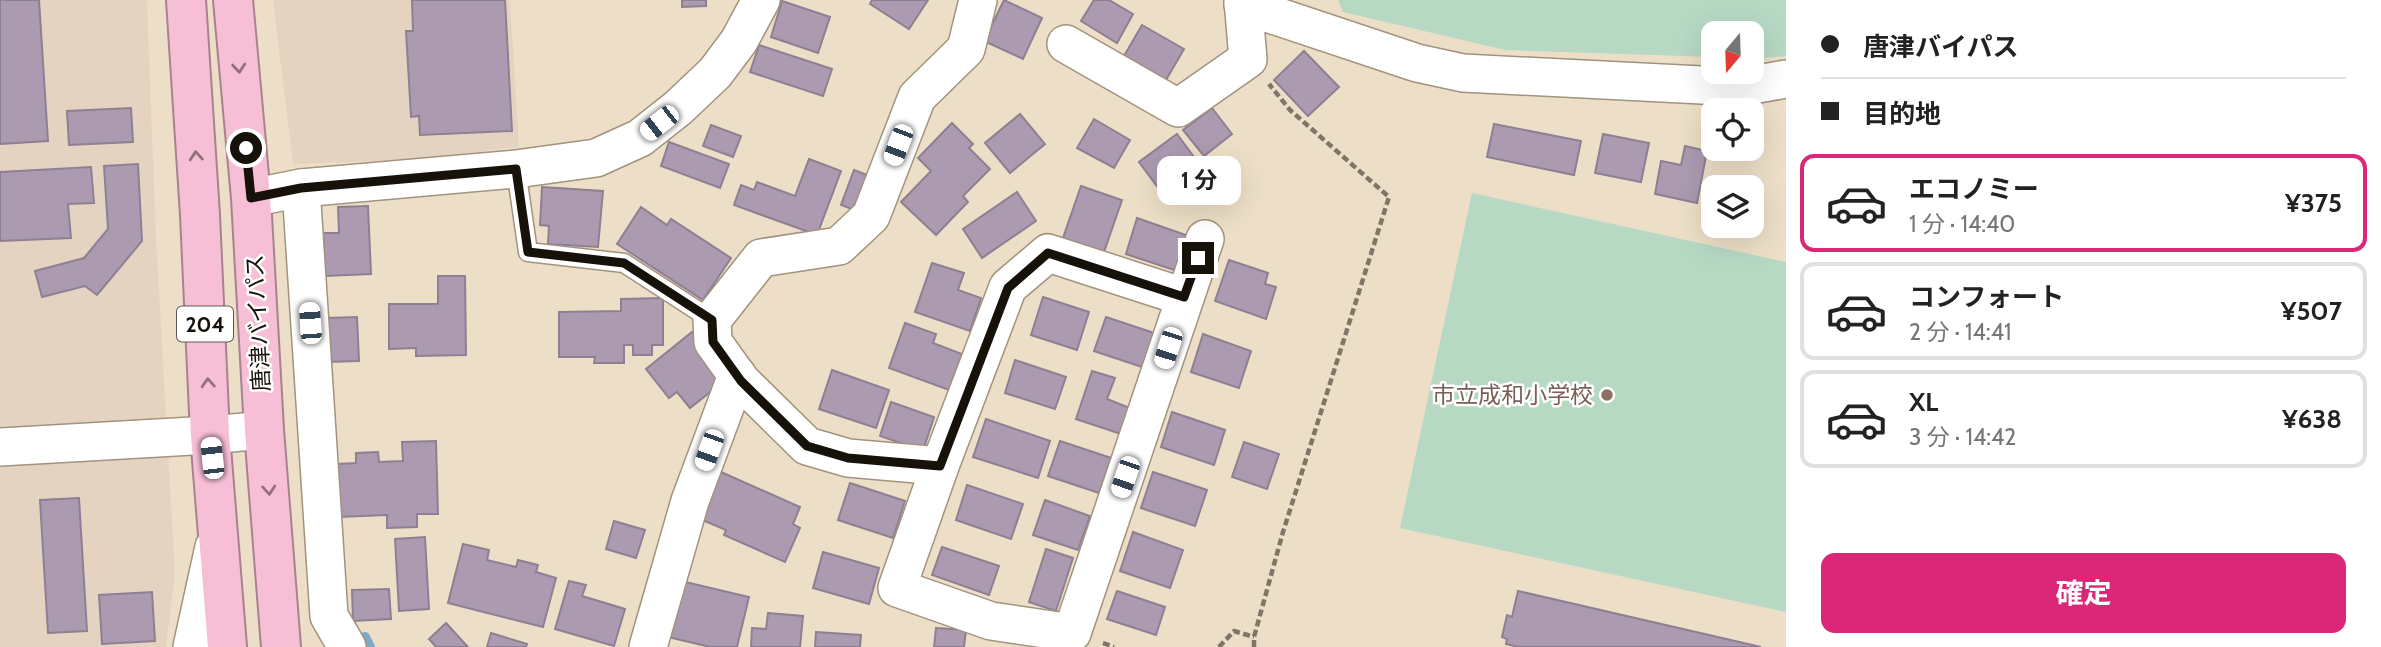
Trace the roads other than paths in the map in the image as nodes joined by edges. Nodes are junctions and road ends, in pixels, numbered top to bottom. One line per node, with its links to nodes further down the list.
1 (186, 0): 16 (highway, 204, one-way to 1)
2 (233, 0): 10 (highway, 唐津バイパス / 204, one-way to 10)
3 (761, 0): 8 (street)
4 (978, 0): 13 (street)
5 (1243, 3): 6 (street); 7 (street)
6 (1066, 44)
7 (1786, 79)
8 (516, 169): 9 (street); 13 (lane)
9 (301, 188): 10 (street); 24 (street)
10 (251, 198): 15 (highway, 唐津バイパス / 204)
11 (1205, 239): 12 (street)
12 (1184, 297): 18 (street); 20 (street)
13 (712, 320): 14 (street)
14 (737, 375): 18 (street); 25 (street)
15 (264, 430): 16 (street); 23 (highway, 唐津バイパス / 204, one-way to 23)
16 (210, 435): 17 (street); 19 (highway, 204)
17 (0, 447)
18 (940, 466): 20 (street)
19 (219, 525): 21 (street); 22 (highway, 204)
20 (989, 634)
21 (192, 647)
22 (227, 647)
23 (281, 647)
24 (347, 647)
25 (648, 647)

